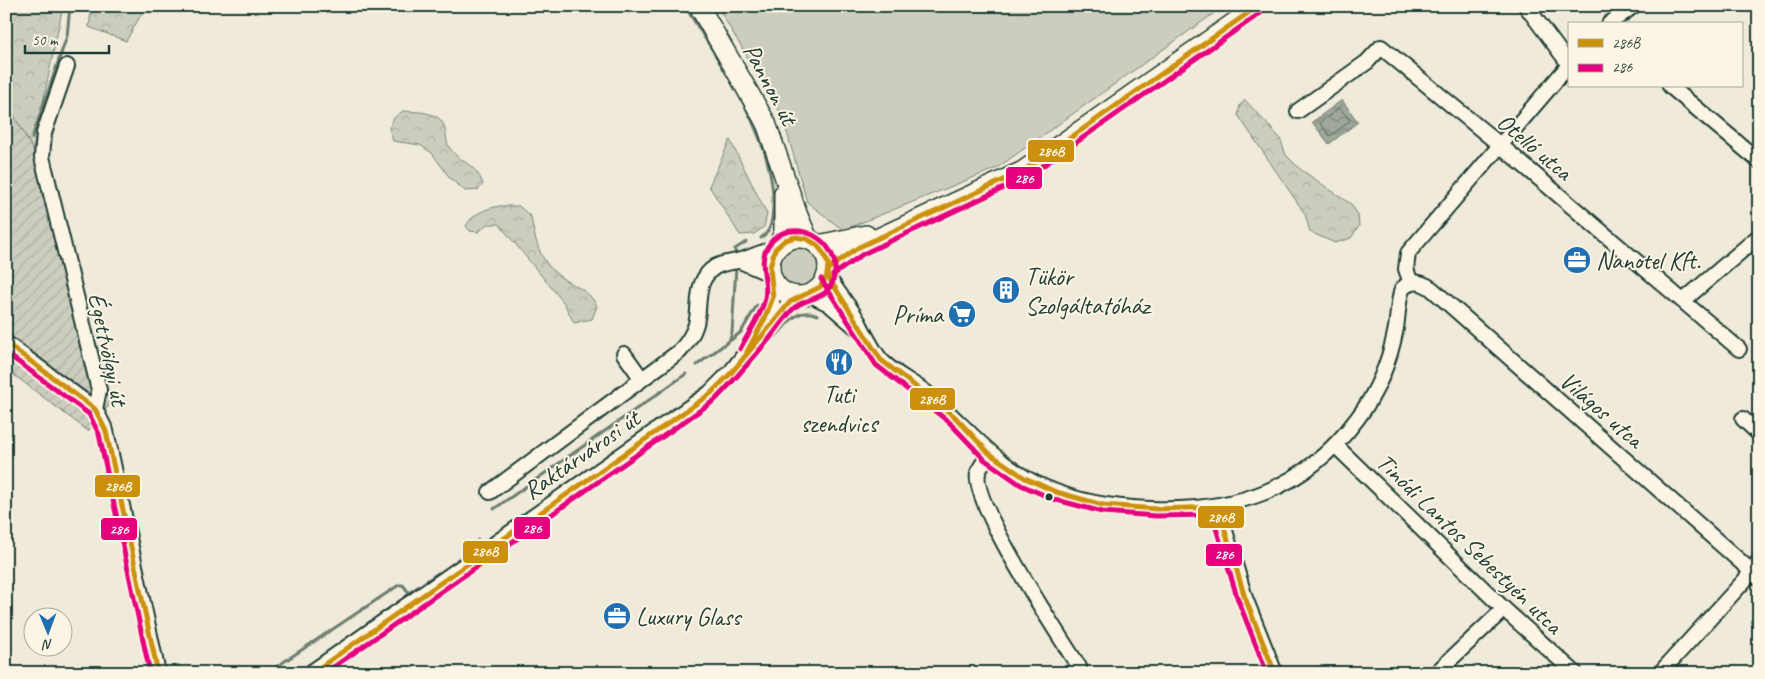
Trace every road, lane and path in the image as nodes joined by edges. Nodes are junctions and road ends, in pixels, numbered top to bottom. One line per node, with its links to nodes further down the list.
1 (699, 6): 12 (main road, Pannon út)
2 (1258, 6): 14 (main road)
3 (1526, 6): 6 (street)
4 (1633, 6): 5 (street)
5 (1612, 22)
6 (1568, 64)
7 (67, 66): 30 (street, Égettvölgyi út)
8 (1568, 66): 11 (street)
9 (1672, 88): 13 (street)
10 (1298, 111): 11 (street, Otelló utca)
11 (1500, 145): 21 (street); 23 (street, Otelló utca)
12 (780, 160): 16 (main road, Pannon út); 17 (main road, Pannon út)
13 (1759, 161)
14 (935, 211): 16 (main road); 19 (main road, Raktárvárosi út)
15 (1759, 236): 23 (street)
16 (813, 242): 17 (main road); 19 (main road)
17 (776, 248): 18 (street); 20 (main road, Raktárvárosi út)
18 (740, 261): 20 (street); 29 (street)
19 (828, 272): 22 (main road, Raktárvárosi út); 24 (street)
20 (771, 277): 22 (main road); 27 (street, Raktárvárosi út)
21 (1411, 283): 33 (street); 37 (street, Világos utca)
22 (804, 295): 24 (street); 27 (street, Raktárvárosi út)
23 (1683, 301): 26 (street, Otelló utca)
24 (862, 332): 34 (street)
25 (6, 343): 30 (street)
26 (1739, 349)
27 (747, 352): 41 (street, Raktárvárosi út)
28 (624, 354): 29 (street)
29 (642, 379): 35 (street)
30 (95, 408): 40 (street, Égettvölgyi út)
31 (1743, 419): 32 (street)
32 (1759, 434)
33 (1335, 445): 36 (street); 38 (street, Tinódi Lantos Sebestyén utca)
34 (990, 454): 36 (street); 39 (street)
35 (490, 492)
36 (1218, 507): 42 (street)
37 (1756, 570): 45 (street)
38 (1504, 609): 43 (street); 44 (street, Tinódi Lantos Sebestyén utca)
39 (1079, 667)
40 (158, 673)
41 (312, 673)
42 (1275, 673)
43 (1436, 673)
44 (1575, 673)
45 (1660, 673)

